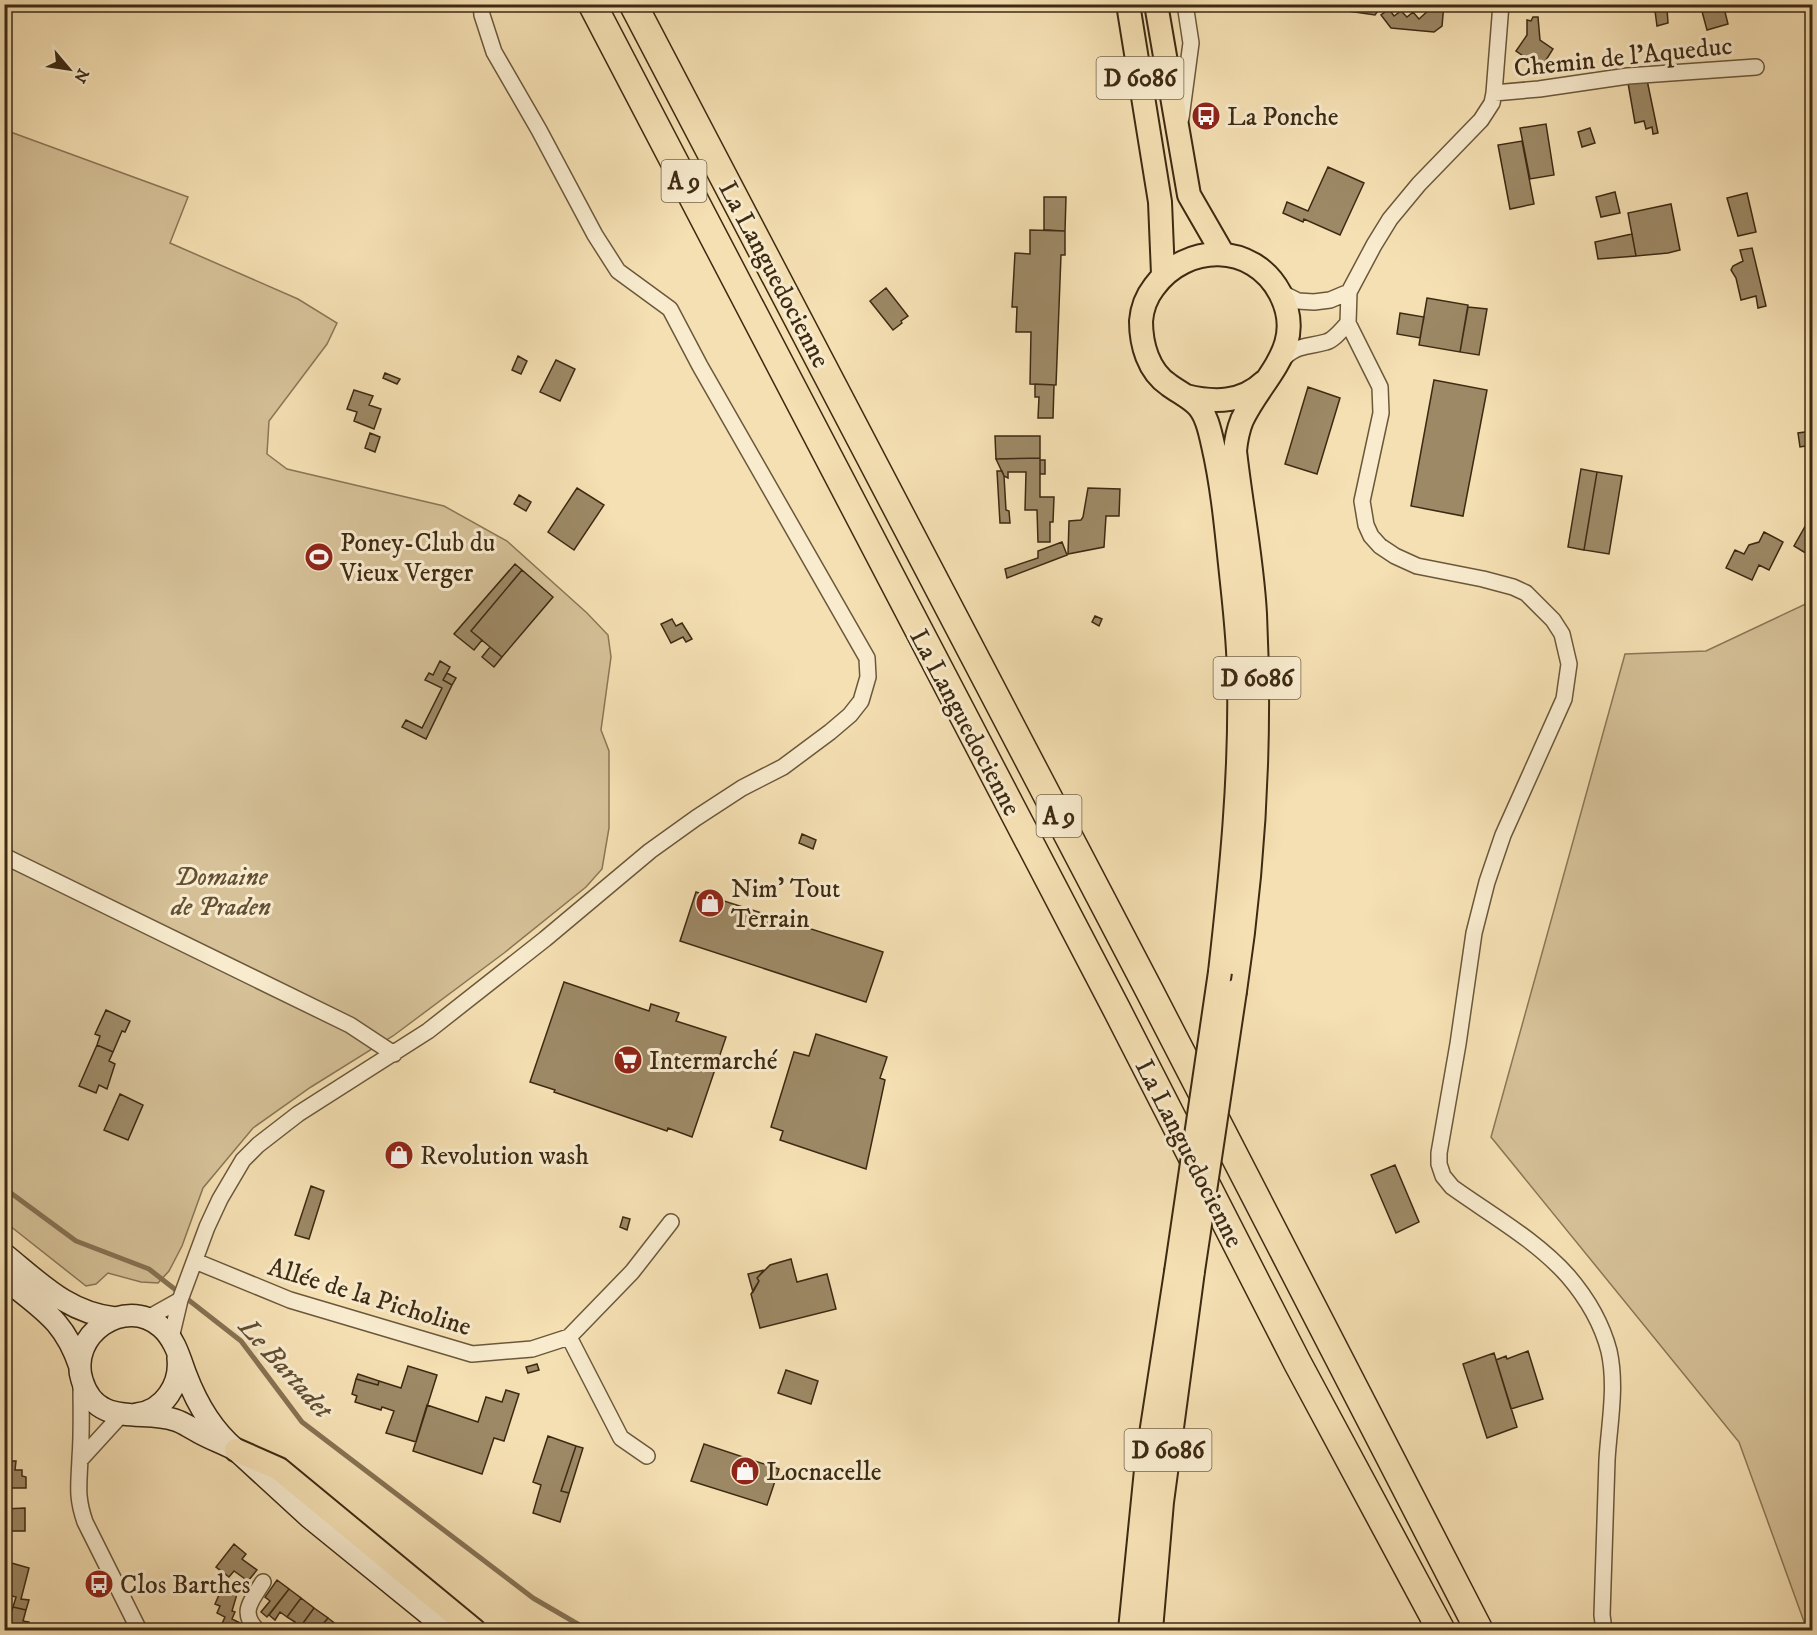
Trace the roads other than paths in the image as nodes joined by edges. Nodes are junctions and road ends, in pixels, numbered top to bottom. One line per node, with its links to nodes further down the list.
1 (481, 4): 19 (street)
2 (592, 4): 44 (highway, La Languedocienne / A 9)
3 (633, 4): 45 (highway, La Languedocienne / A 9)
4 (1128, 4): 12 (main road, D 6086)
5 (1156, 4): 10 (main road, D 6086)
6 (1185, 4): 10 (street)
7 (1501, 4): 9 (street, Chemin de l'Aqueduc)
8 (1756, 66): 9 (street, Chemin de l'Aqueduc)
9 (1494, 93): 14 (street, Chemin de l'Aqueduc)
10 (1180, 148): 11 (main road, D 6086)
11 (1223, 254): 12 (main road); 13 (main road)
12 (1163, 274): 17 (main road)
13 (1280, 292): 14 (street); 16 (main road)
14 (1348, 292): 15 (street)
15 (1348, 323): 16 (street); 46 (street)
16 (1276, 368): 17 (main road); 23 (main road, D 6086, bridge)
17 (1186, 396): 23 (main road, D 6086, bridge)
18 (4, 856): 19 (street)
19 (394, 1054): 22 (street)
20 (671, 1222): 28 (street, Allée de la Picholine)
21 (4, 1254): 26 (main road)
22 (195, 1261): 25 (street); 28 (street, Allée de la Picholine)
23 (1184, 1271): 35 (main road, D 6086); 43 (main road, D 6086)
24 (4, 1278): 30 (main road)
25 (180, 1300): 27 (street); 29 (street)
26 (115, 1318): 27 (main road); 30 (main road)
27 (146, 1319): 29 (main road)
28 (569, 1337): 33 (street)
29 (174, 1345): 31 (main road); 32 (main road)
30 (81, 1374): 31 (main road); 34 (street)
31 (125, 1415): 32 (main road); 34 (street)
32 (236, 1450): 39 (main road); 40 (main road)
33 (646, 1456)
34 (80, 1461): 37 (street)
35 (1140, 1526): 41 (main road); 42 (main road, D 6086)
36 (263, 1582): 38 (street)
37 (139, 1630)
38 (257, 1630)
39 (448, 1630)
40 (474, 1630)
41 (1123, 1630)
42 (1130, 1630)
43 (1151, 1630)
44 (1441, 1630)
45 (1479, 1630)
46 (1604, 1630)

